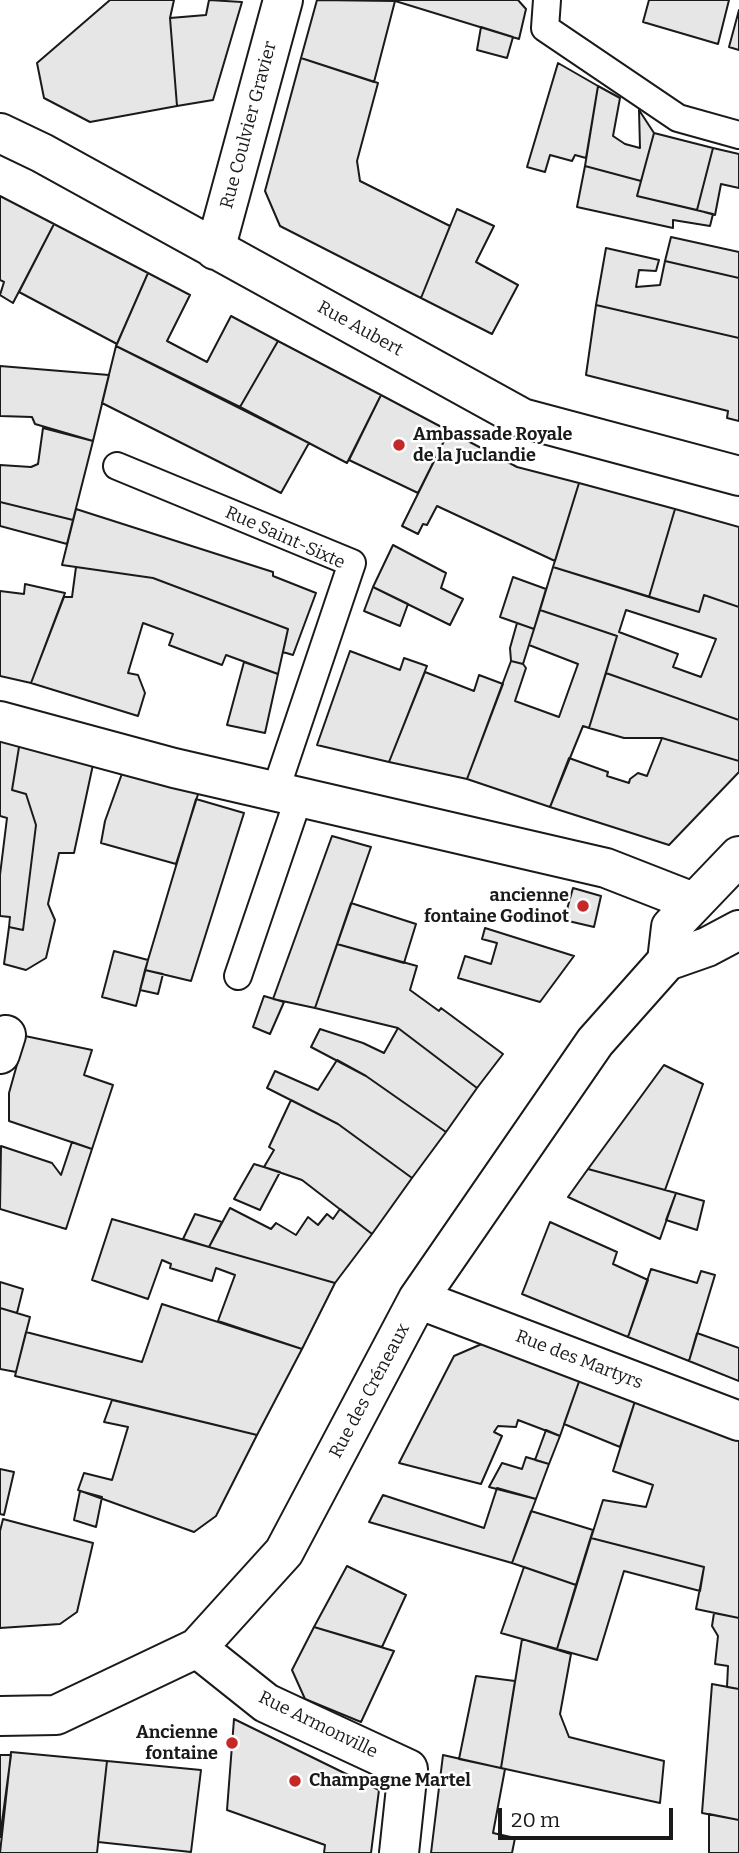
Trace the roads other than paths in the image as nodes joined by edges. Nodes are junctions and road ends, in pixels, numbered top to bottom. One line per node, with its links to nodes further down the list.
1 (283, 0): 5 (street, Rue Coulvier Gravier)
2 (547, 0): 4 (lane)
3 (0, 133): 5 (street, Rue Aubert)
4 (739, 135)
5 (215, 250): 7 (street, Rue Aubert)
6 (117, 466): 9 (lane, Rue Saint-Sixte)
7 (739, 476)
8 (0, 722): 9 (street)
9 (287, 794): 11 (street); 14 (lane, Rue Saint-Sixte)
10 (739, 856): 11 (street)
11 (693, 902): 13 (street)
12 (739, 930): 13 (street)
13 (667, 961): 15 (street, Rue des Créneaux)
14 (238, 976)
15 (418, 1299): 16 (street, Rue des Martyrs); 17 (street, Rue des Créneaux)
16 (739, 1421)
17 (197, 1648): 18 (street, Rue des Créneaux); 19 (street, Rue Armonville)
18 (0, 1716)
19 (399, 1853)

